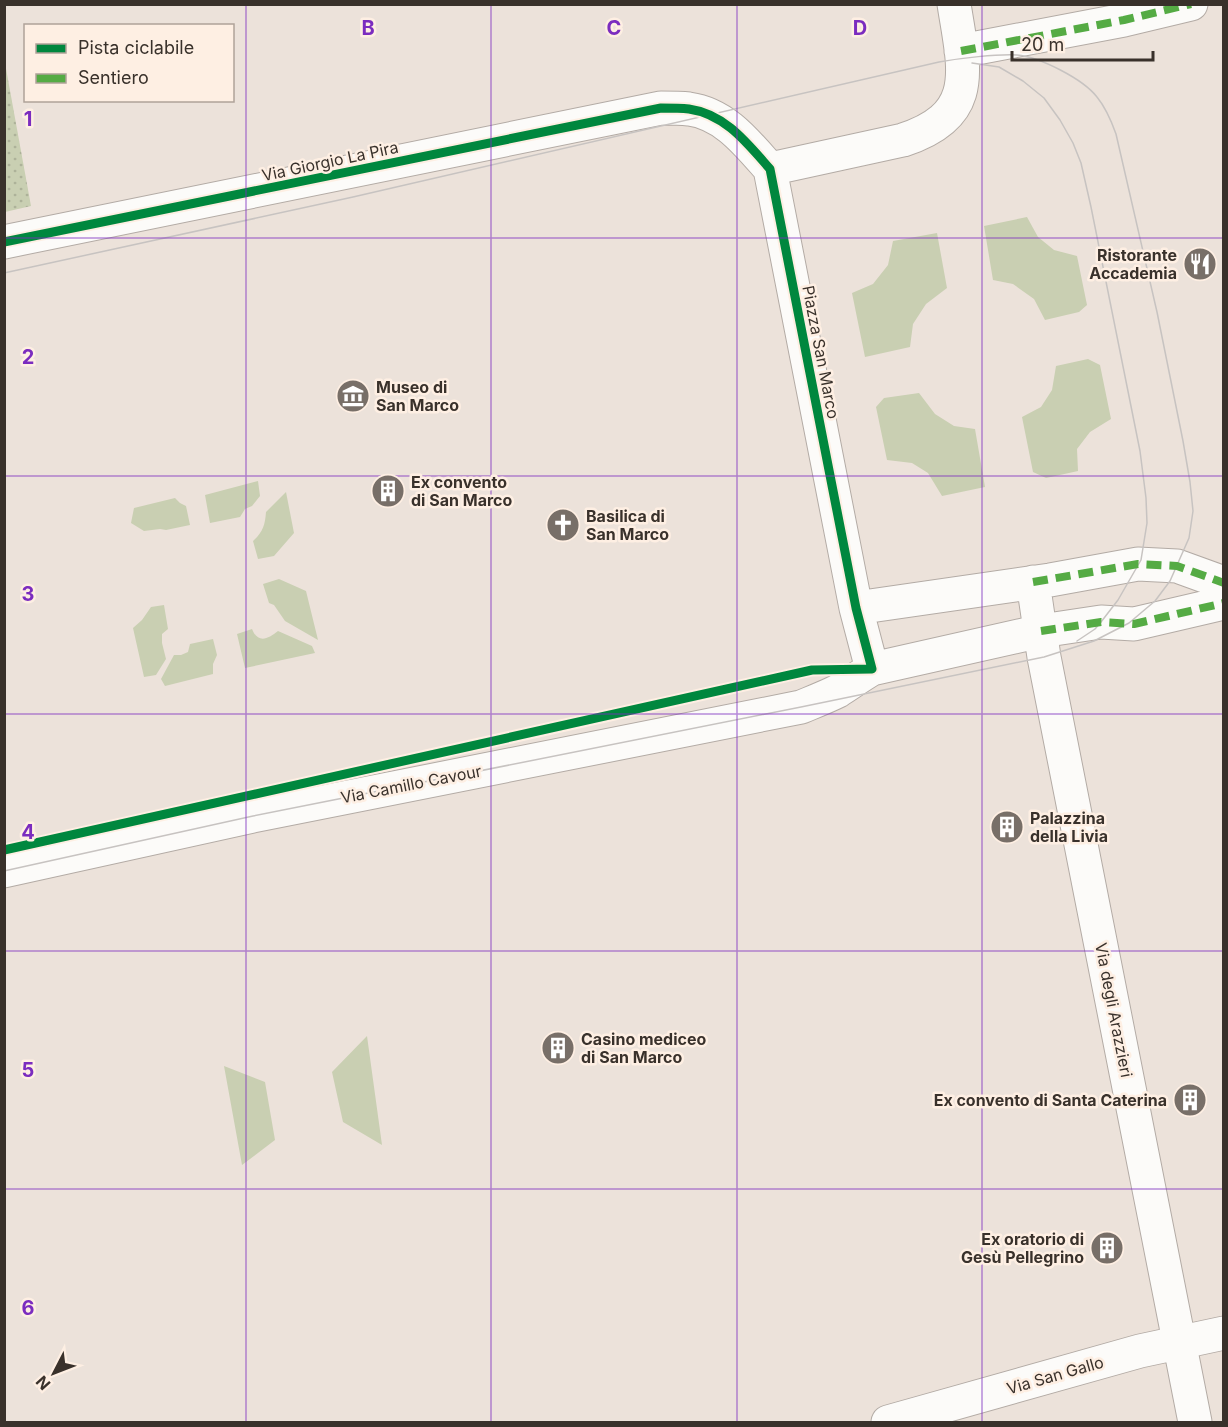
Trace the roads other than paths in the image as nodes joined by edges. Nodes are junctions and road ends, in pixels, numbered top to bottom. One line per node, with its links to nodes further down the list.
1 (1191, 4): 2 (street)
2 (958, 30): 3 (street)
3 (770, 169): 4 (street, Via Giorgio La Pira); 8 (street, Piazza San Marco)
4 (4, 242)
5 (1033, 582): 6 (street); 8 (street); 9 (street)
6 (1224, 583)
7 (1224, 603): 9 (street)
8 (856, 608): 10 (street, Piazza San Marco)
9 (1041, 631): 10 (street); 13 (street, Via degli Arazzieri)
10 (872, 669): 11 (street, Via Camillo Cavour)
11 (4, 871)
12 (1224, 1333): 13 (street, Via San Gallo)
13 (1178, 1343): 14 (street, Via San Gallo); 15 (street, Via degli Arazzieri)
14 (888, 1422)
15 (1195, 1422)

